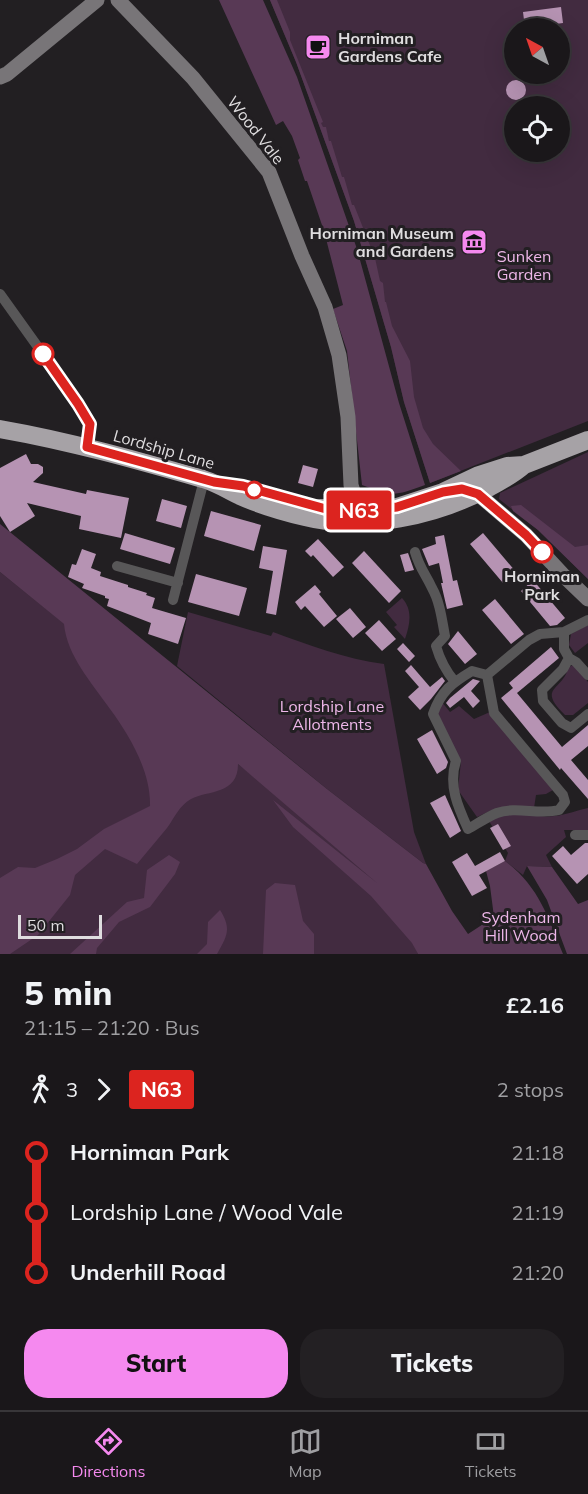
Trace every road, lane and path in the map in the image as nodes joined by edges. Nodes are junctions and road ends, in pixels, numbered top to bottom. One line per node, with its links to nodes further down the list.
1 (97, 0): 3 (street)
2 (118, 0): 12 (street, Wood Vale)
3 (0, 77)
4 (0, 294): 7 (street)
5 (0, 429): 7 (highway, Lordship Lane)
6 (588, 440): 8 (highway)
7 (87, 447): 9 (highway, Lordship Lane)
8 (524, 465): 10 (highway); 11 (highway)
9 (209, 481): 12 (highway, Lordship Lane); 15 (street)
10 (443, 492): 11 (street); 12 (highway)
11 (478, 494): 12 (highway); 16 (street)
12 (351, 514)
13 (415, 552): 23 (street)
14 (117, 566): 15 (street)
15 (178, 583): 17 (street)
16 (588, 599)
17 (173, 600)
18 (588, 620): 19 (street)
19 (564, 632): 20 (street); 21 (street)
20 (569, 658): 22 (street); 24 (street)
21 (487, 675): 23 (street); 23 (street)
22 (588, 675)
23 (455, 682)
24 (588, 714)
25 (575, 835): 26 (street)
26 (588, 836)

